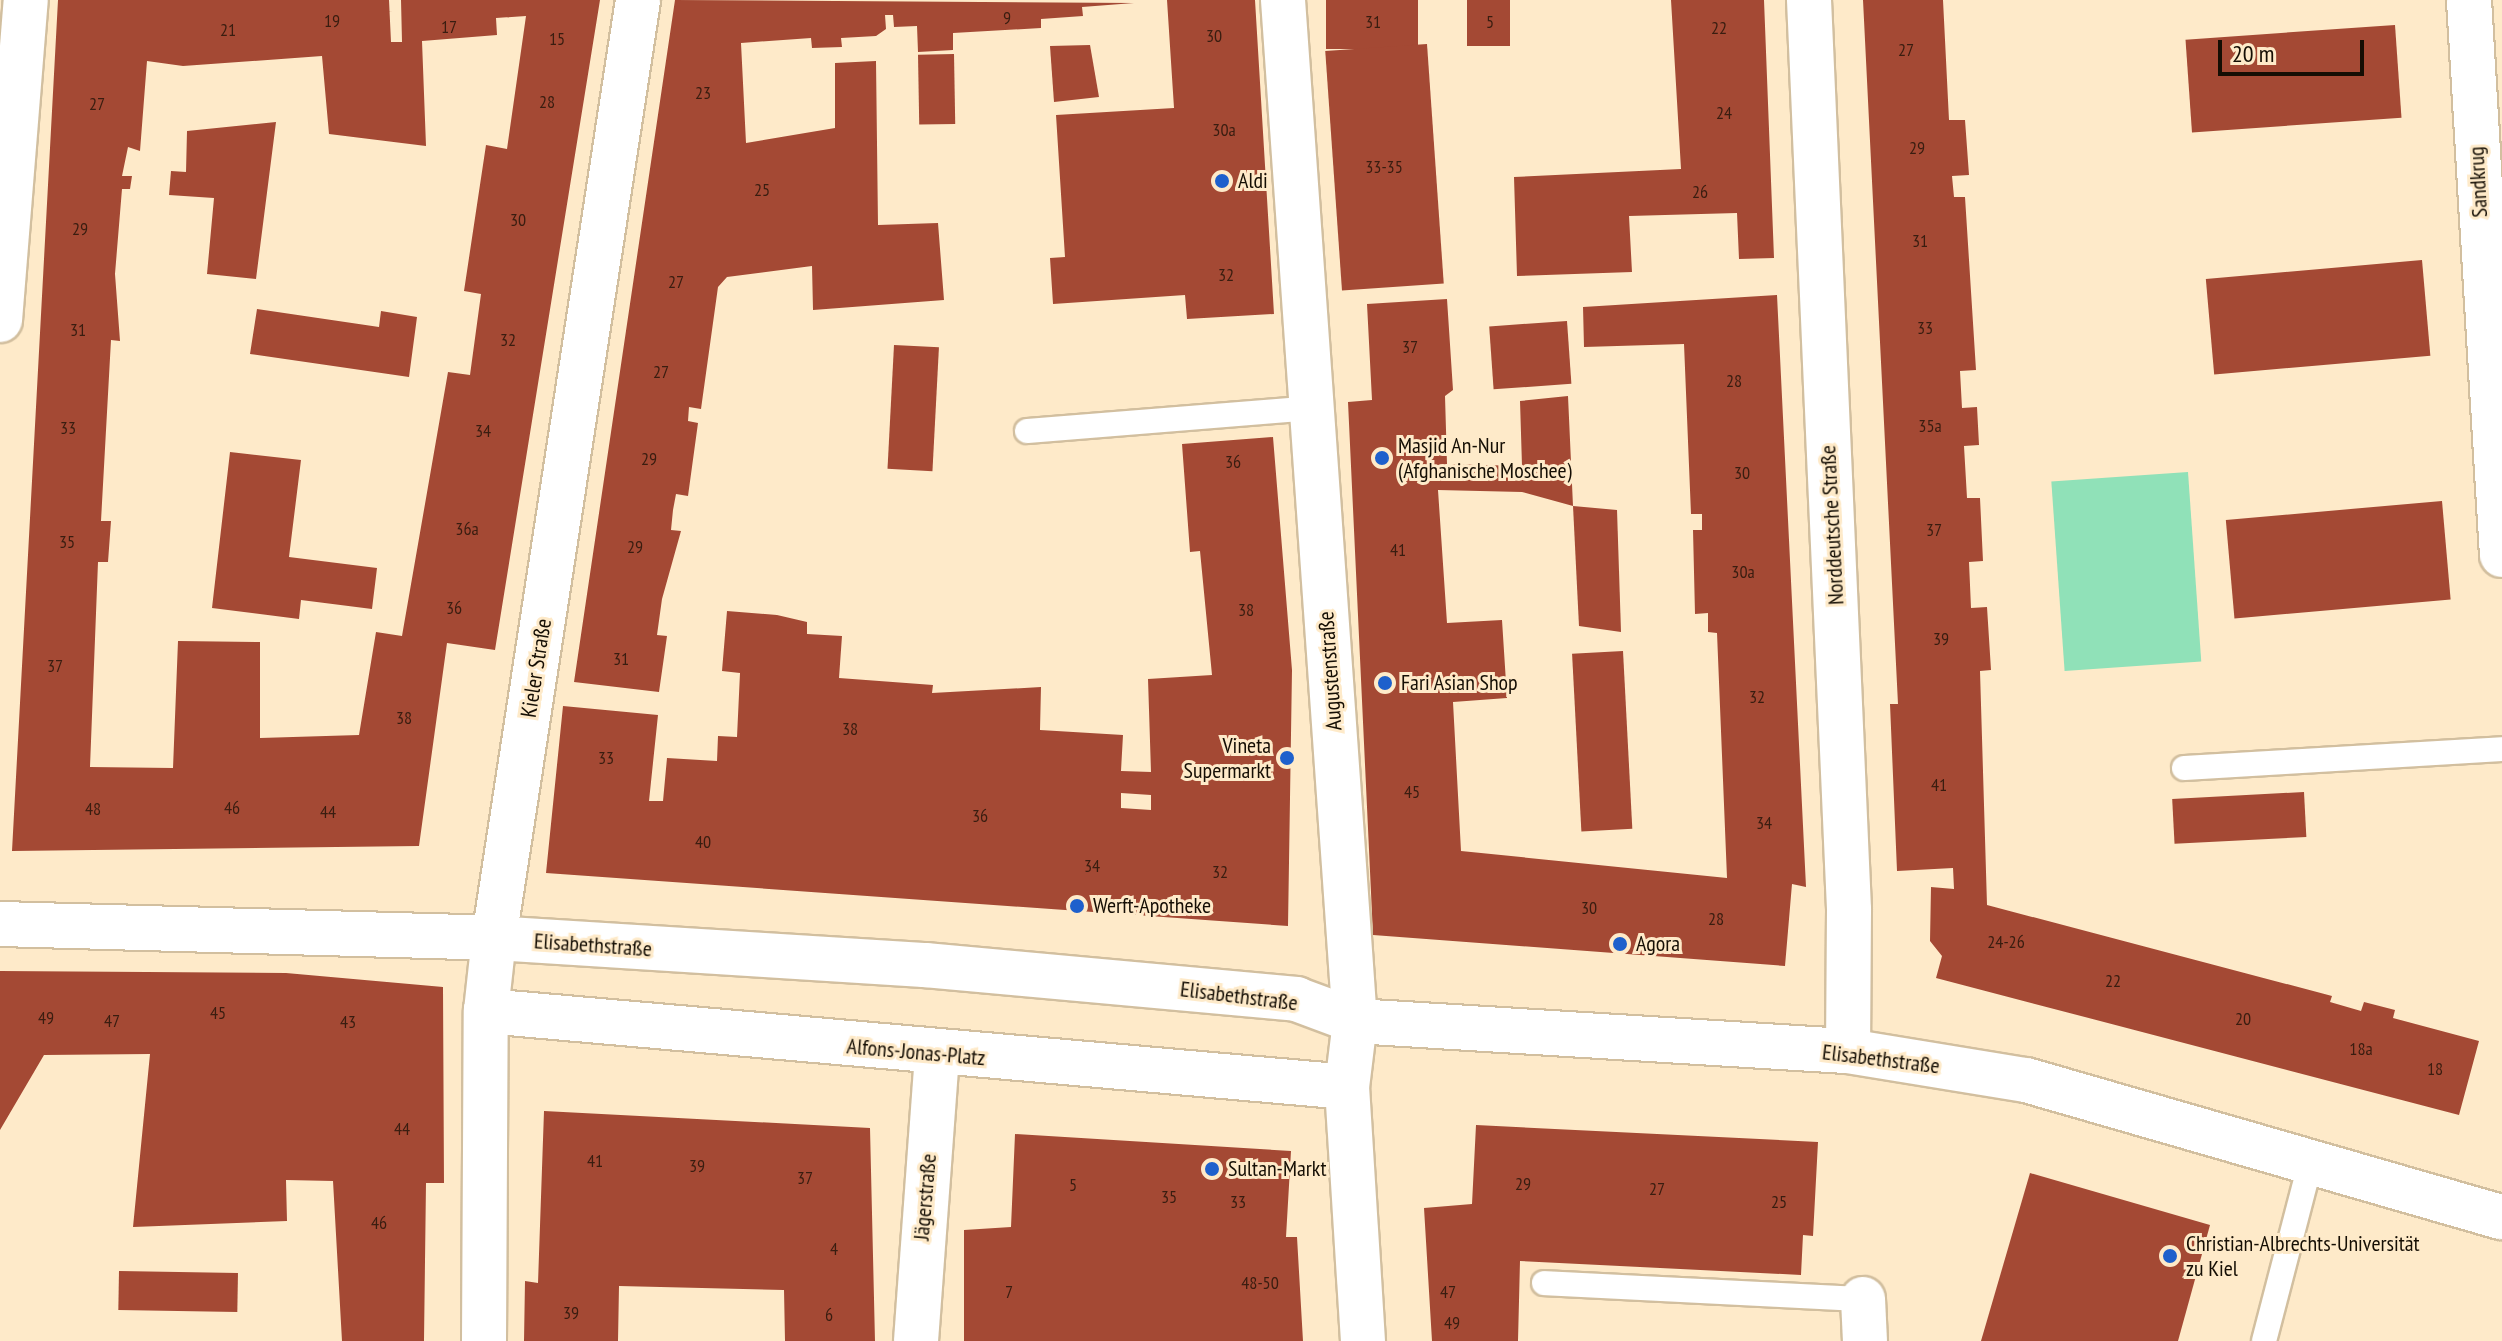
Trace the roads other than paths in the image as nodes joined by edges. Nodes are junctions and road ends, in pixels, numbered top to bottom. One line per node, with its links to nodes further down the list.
1 (26, 0): 6 (street)
2 (638, 0): 13 (street, Kieler Straße)
3 (1283, 0): 7 (street, Augustenstraße)
4 (1809, 0): 16 (street, Norddeutsche Straße)
5 (2469, 0): 9 (street, Sandkrug)
6 (0, 320)
7 (1312, 408): 8 (lane); 15 (street, Augustenstraße)
8 (1027, 431)
9 (2502, 555)
10 (2502, 749): 11 (lane)
11 (2184, 768)
12 (0, 924): 13 (street, Elisabethstraße)
13 (494, 938): 14 (street, Kieler Straße); 15 (street, Elisabethstraße)
14 (486, 1011): 17 (street, Alfons-Jonas-Platz); 23 (street, Kieler Straße)
15 (1355, 1021): 16 (street, Elisabethstraße); 18 (street, Augustenstraße)
16 (1848, 1051): 19 (street, Elisabethstraße)
17 (937, 1054): 18 (street, Alfons-Jonas-Platz); 24 (street, Jägerstraße)
18 (1347, 1087): 25 (street, Augustenstraße)
19 (2311, 1161): 20 (street, Elisabethstraße); 26 (lane)
20 (2502, 1217)
21 (1544, 1283): 22 (lane)
22 (1864, 1320)
23 (484, 1341)
24 (916, 1341)
25 (1363, 1341)
26 (2264, 1341)

